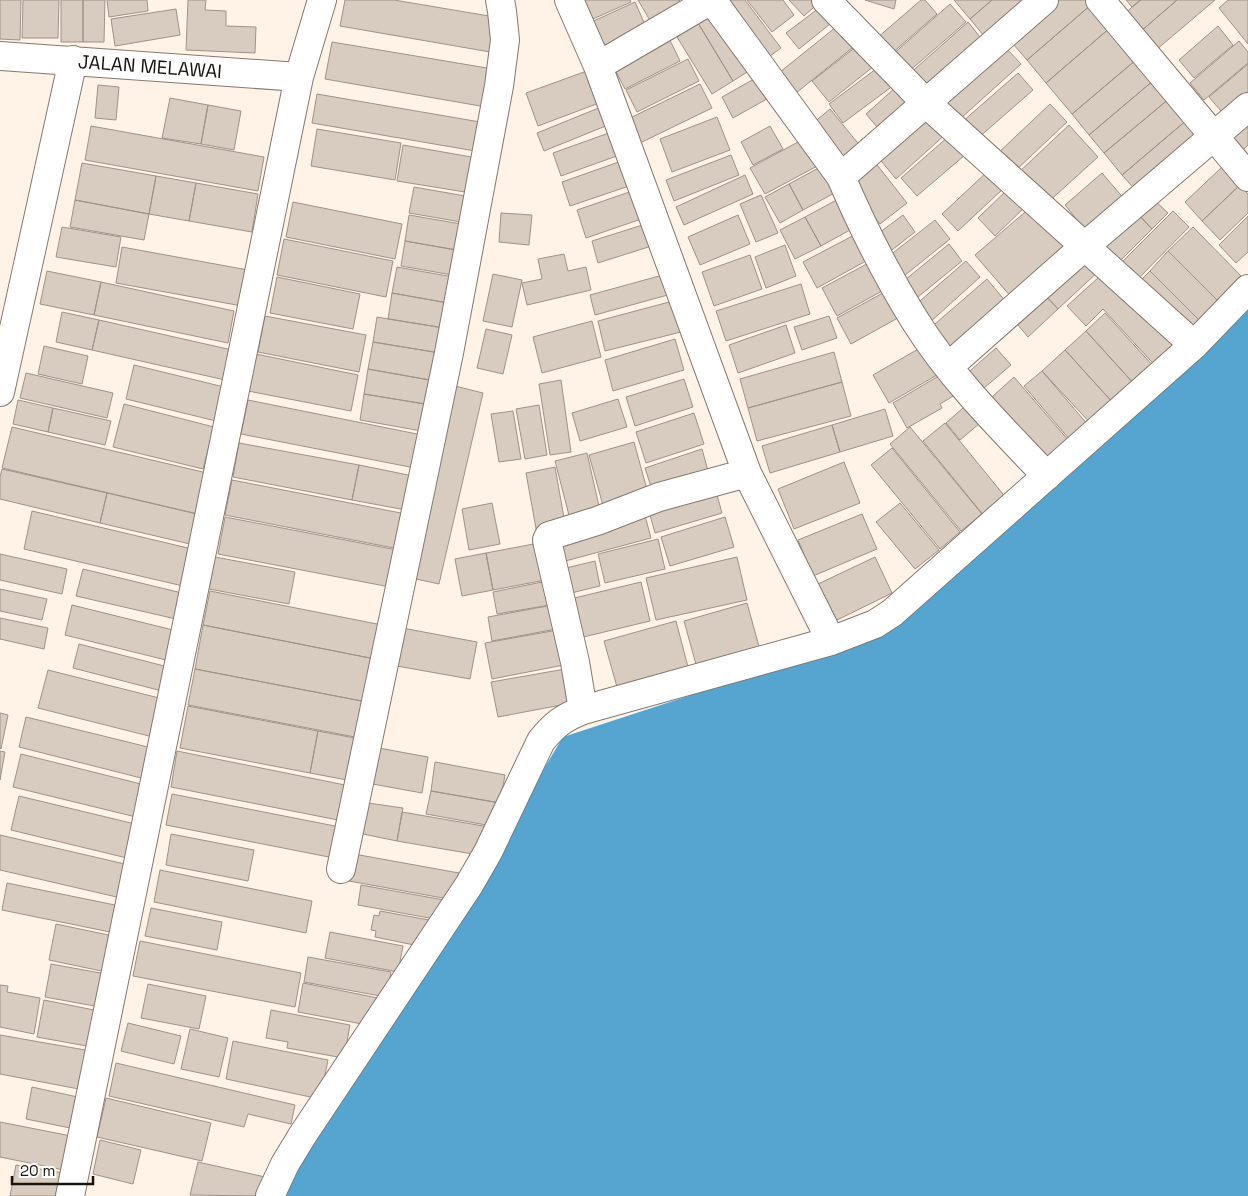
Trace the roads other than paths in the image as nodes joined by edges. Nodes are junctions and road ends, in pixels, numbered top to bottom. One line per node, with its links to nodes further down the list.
1 (322, 0): 11 (street)
2 (500, 0): 26 (street)
3 (569, 0): 10 (street)
4 (711, 0): 10 (street); 15 (street)
5 (826, 0): 12 (street)
6 (1044, 0): 12 (street)
7 (1100, 0): 14 (street)
8 (0, 56): 9 (street, JALAN MELAWAI)
9 (73, 60): 11 (street, JALAN MELAWAI); 21 (street)
10 (598, 66): 22 (street)
11 (299, 77): 27 (street)
12 (926, 103): 15 (street); 17 (street)
13 (1248, 107): 14 (street)
14 (1214, 135): 16 (street); 17 (street)
15 (841, 177): 20 (street)
16 (1248, 177)
17 (1085, 246): 19 (street); 20 (street)
18 (1248, 289): 19 (street)
19 (1194, 345): 23 (street)
20 (948, 367): 23 (street)
21 (0, 392)
22 (747, 473): 24 (street); 25 (street)
23 (1047, 476): 24 (street)
24 (831, 641): 25 (street)
25 (583, 710): 28 (street)
26 (340, 869)
27 (70, 1196)
28 (270, 1196)

